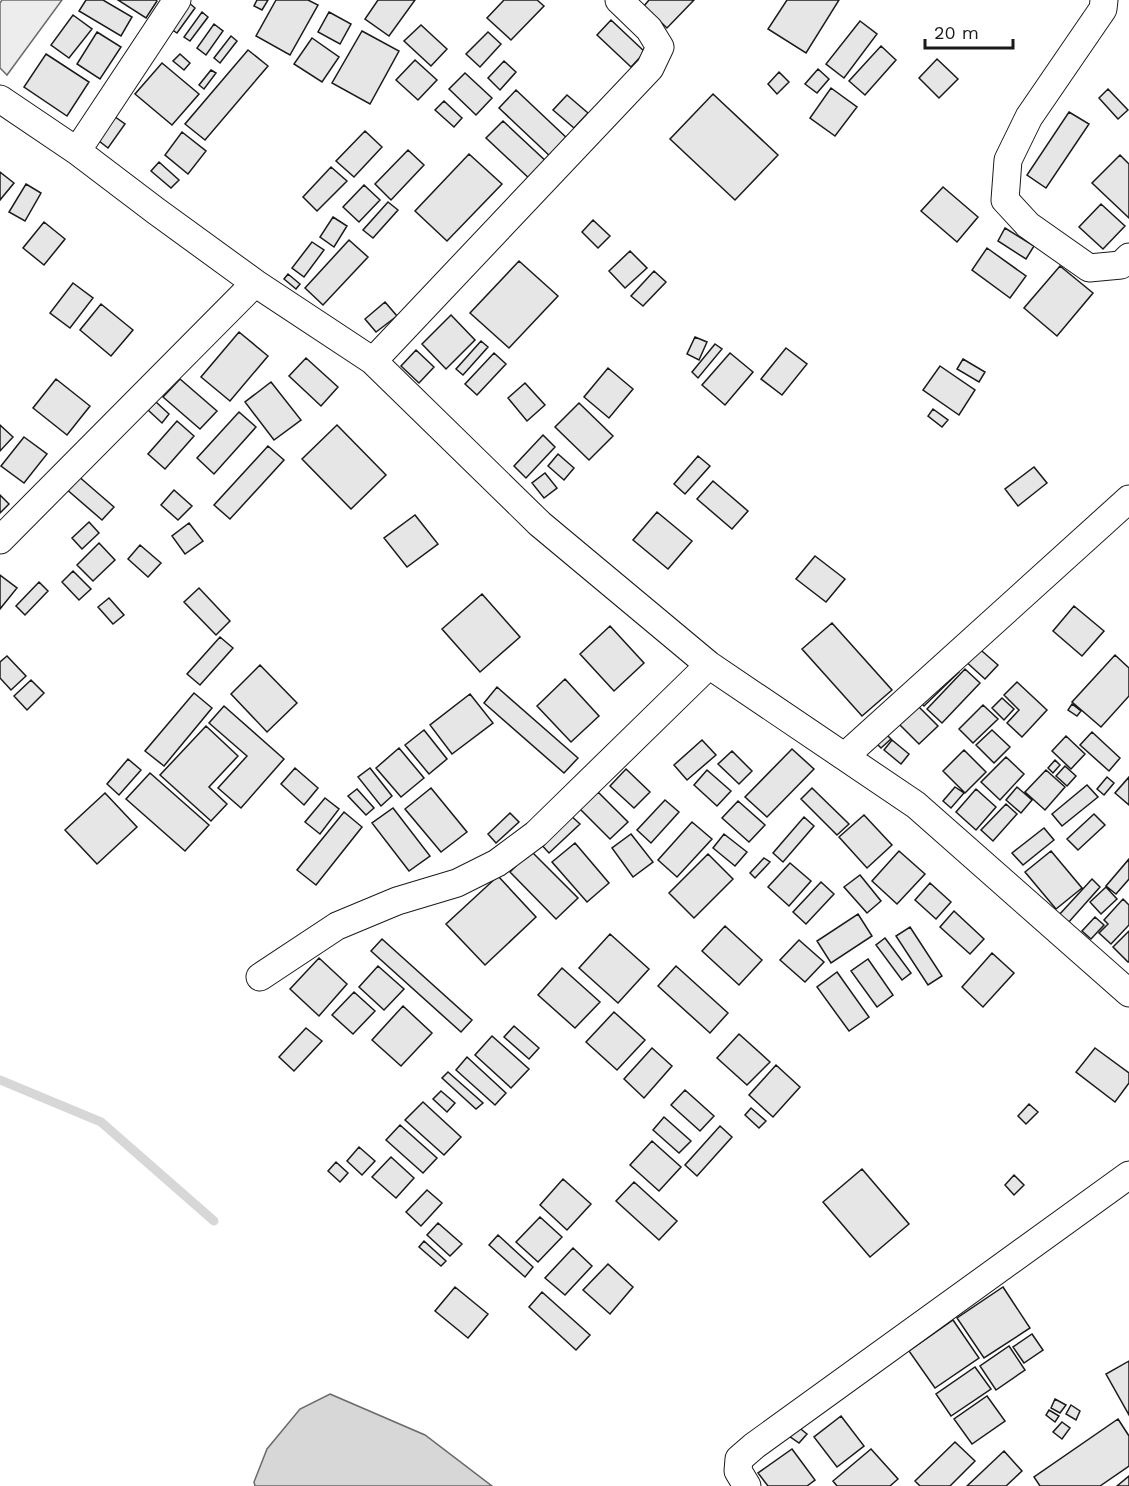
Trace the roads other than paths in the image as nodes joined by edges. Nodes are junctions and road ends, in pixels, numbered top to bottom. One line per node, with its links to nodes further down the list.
1 (177, 0): 5 (street)
2 (619, 0): 8 (street)
3 (1104, 0): 6 (street)
4 (0, 99): 5 (street)
5 (76, 151): 7 (street)
6 (1129, 257)
7 (255, 283): 8 (street); 10 (street)
8 (373, 361): 11 (street)
9 (1129, 499): 12 (street)
10 (0, 540)
11 (709, 665): 12 (street); 13 (street)
12 (845, 756): 14 (street)
13 (260, 977)
14 (1129, 993)
15 (1129, 1175): 16 (street)
16 (747, 1486)

